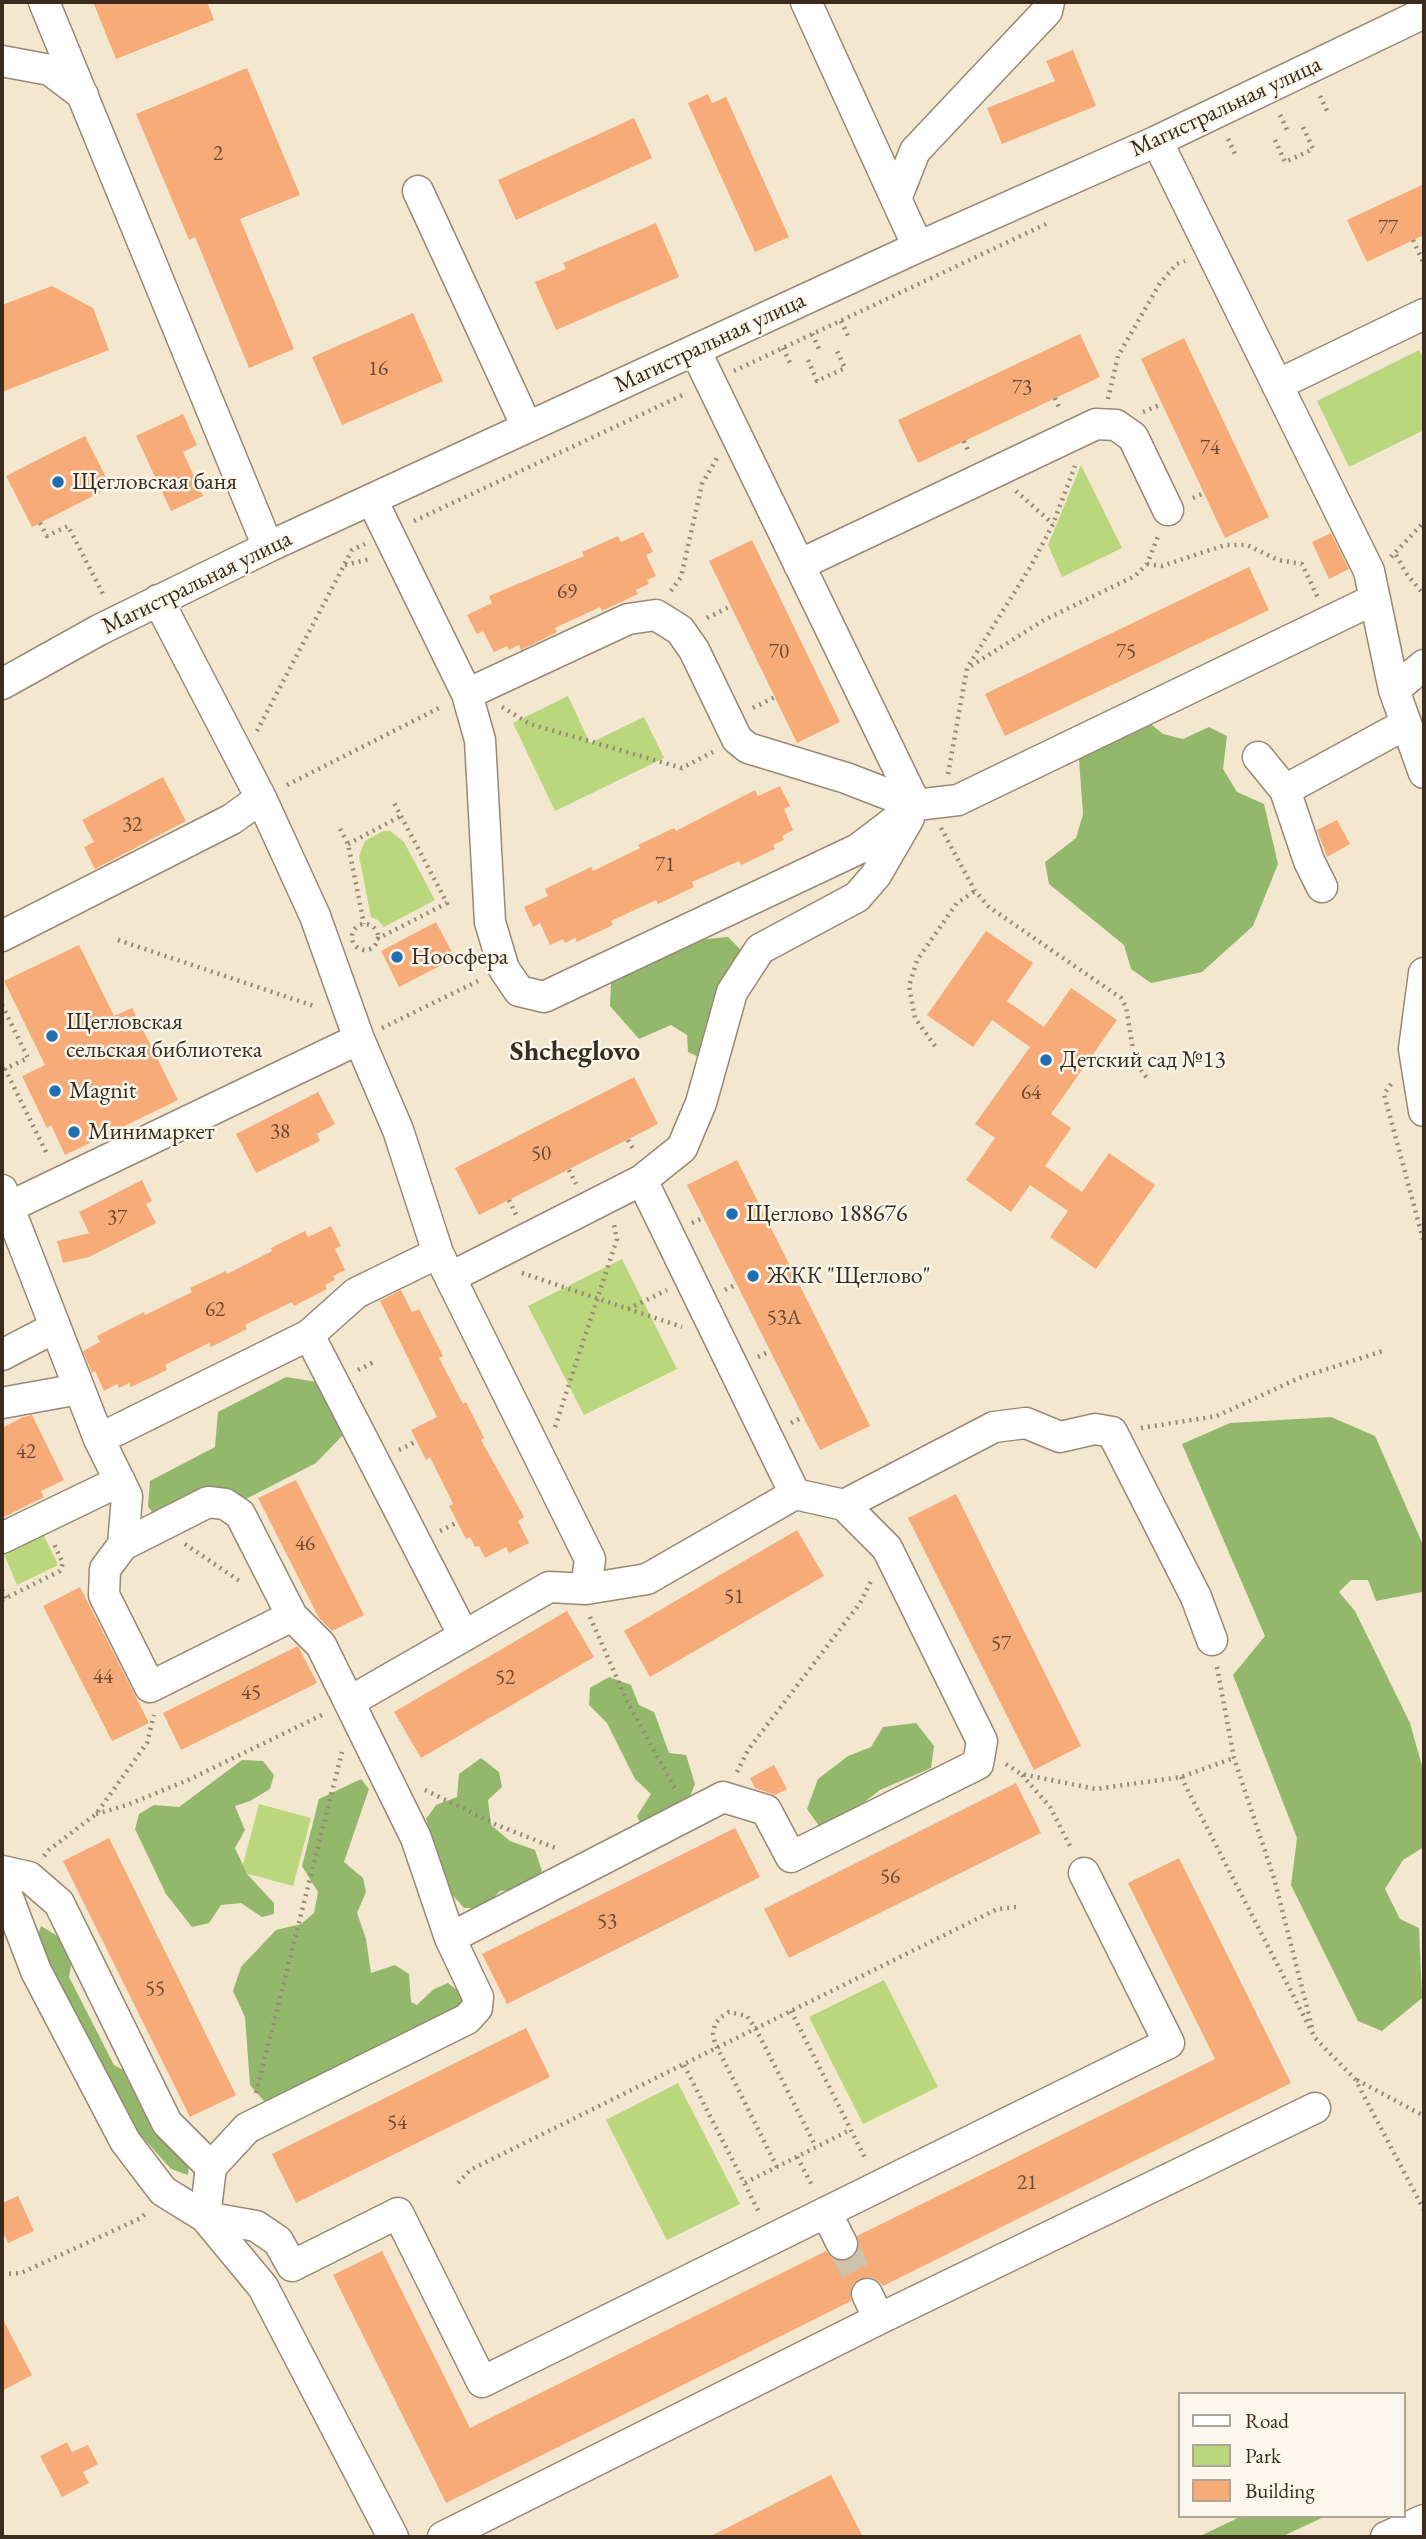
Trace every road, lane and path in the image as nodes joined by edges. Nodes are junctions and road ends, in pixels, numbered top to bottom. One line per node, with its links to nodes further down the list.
1 (44, 2): 7 (street)
2 (806, 2): 23 (street)
3 (1049, 2): 23 (street)
4 (1424, 13): 19 (street, Магистральная улица)
5 (2, 61): 7 (street)
6 (1332, 91): 8 (path)
7 (83, 95): 52 (street)
8 (1320, 96): 9 (path); 12 (path)
9 (1310, 101)
10 (1290, 110): 11 (path)
11 (1280, 115): 13 (path); 16 (path)
12 (1329, 115)
13 (1270, 120)
14 (1303, 127): 18 (path)
15 (1239, 134): 17 (path)
16 (1289, 134)
17 (1228, 139): 20 (path); 21 (path)
18 (1275, 140)
19 (1157, 141): 26 (street, Магистральная улица); 40 (street)
20 (1217, 145)
21 (1237, 158)
22 (418, 191): 42 (street)
23 (896, 199): 26 (street)
24 (1056, 220): 30 (path)
25 (1413, 240): 28 (path)
26 (918, 247): 35 (street, Магистральная улица)
27 (1183, 261): 41 (path)
28 (1424, 264)
29 (1424, 314): 40 (street)
30 (841, 321): 31 (path); 32 (path)
31 (812, 334): 34 (path); 36 (path)
32 (850, 340)
33 (835, 347): 37 (path)
34 (783, 348): 38 (path); 39 (path)
35 (695, 350): 39 (street); 42 (street, Магистральная улица)
36 (821, 353)
37 (808, 360)
38 (792, 367)
39 (710, 382): 43 (street); 51 (path)
40 (1277, 385): 58 (street)
41 (1096, 424): 45 (street); 47 (street)
42 (527, 427): 46 (street, Магистральная улица)
43 (737, 438): 54 (street); 60 (path)
44 (1076, 464): 50 (path)
45 (988, 475): 50 (path); 54 (street)
46 (372, 500): 51 (street); 52 (street, Магистральная улица)
47 (1168, 510): 55 (path)
48 (1424, 522): 57 (path)
49 (40, 523): 56 (path)
50 (1053, 524): 63 (path)
51 (382, 545): 53 (path); 53 (path); 66 (street)
52 (268, 547): 59 (street, Магистральная улица)
53 (344, 565): 70 (path)
54 (799, 565): 76 (street)
55 (1147, 565): 61 (path); 63 (path)
56 (103, 594)
57 (1424, 595)
58 (1375, 599): 61 (street); 65 (street)
59 (158, 600): 64 (street, Магистральная улица); 70 (street)
60 (656, 615): 66 (street); 68 (street)
61 (1329, 621): 76 (street)
62 (1424, 666): 65 (street)
63 (967, 668): 72 (path)
64 (2, 684)
65 (1394, 690): 67 (street)
66 (471, 692): 68 (path); 74 (path); 86 (street)
67 (1406, 724): 71 (street); 73 (street)
68 (737, 739): 76 (street)
69 (1258, 757): 73 (street)
70 (241, 760): 74 (street)
71 (1424, 773)
72 (946, 786)
73 (1285, 790): 80 (street)
74 (261, 798): 83 (street); 89 (street)
75 (393, 801): 77 (path)
76 (926, 812): 81 (path); 86 (street); 94 (street)
77 (401, 816): 79 (path); 84 (path)
78 (340, 829): 79 (path)
79 (348, 844): 82 (path)
80 (1322, 887)
81 (975, 891): 90 (path); 92 (path)
82 (364, 924): 84 (path); 84 (path)
83 (2, 936)
84 (377, 939)
85 (118, 940): 89 (path)
86 (505, 969): 89 (path)
87 (1424, 973): 91 (street)
88 (2, 1005): 95 (path)
89 (355, 1029): 95 (street); 100 (street)
90 (935, 1046)
91 (1414, 1049): 93 (street); 98 (path)
92 (1147, 1077)
93 (1424, 1111)
94 (642, 1180): 96 (street); 101 (street)
95 (61, 1183): 97 (street)
96 (607, 1197): 99 (street); 102 (path)
97 (5, 1199): 105 (street)
98 (1424, 1243)
99 (484, 1260): 100 (street); 102 (path)
100 (444, 1265): 106 (street); 113 (street)
101 (690, 1279): 103 (path); 104 (street)
102 (597, 1298): 103 (path); 113 (path)
103 (628, 1308): 104 (path)
104 (713, 1325): 115 (street)
105 (54, 1328): 108 (street); 109 (street)
106 (309, 1335): 112 (street); 127 (street)
107 (1383, 1351): 111 (path)
108 (2, 1355)
109 (79, 1389): 110 (street); 112 (street)
110 (2, 1403)
111 (1112, 1432): 116 (street); 128 (street)
112 (99, 1439): 114 (street)
113 (542, 1464): 123 (street)
114 (120, 1481): 117 (street); 120 (street)
115 (795, 1494): 116 (street); 123 (street)
116 (844, 1505): 121 (street)
117 (42, 1519): 119 (street); 125 (path)
118 (159, 1527): 120 (street); 122 (path); 126 (street)
119 (2, 1538)
120 (123, 1545): 126 (street)
121 (887, 1548): 136 (path); 136 (street)
122 (247, 1586)
123 (586, 1589): 127 (street); 138 (path)
124 (2, 1590): 125 (path)
125 (4, 1599)
126 (292, 1616): 129 (street)
127 (464, 1636): 129 (street)
128 (1212, 1640): 131 (path)
129 (349, 1702): 133 (street); 137 (path); 153 (path)
130 (153, 1706): 137 (path)
131 (1234, 1758): 135 (path); 147 (path)
132 (1000, 1760): 134 (path)
133 (382, 1769): 140 (path); 144 (street)
134 (1021, 1774): 135 (path); 139 (path)
135 (1181, 1777): 147 (path)
136 (723, 1797): 138 (street)
137 (96, 1814): 142 (path)
138 (689, 1815): 140 (street)
139 (1068, 1843)
140 (595, 1864): 144 (street)
141 (1084, 1873): 161 (street)
142 (11, 1877): 157 (street); 162 (street)
143 (1016, 1908): 145 (path)
144 (450, 1938): 153 (street)
145 (791, 2011): 146 (path); 154 (path)
146 (756, 2029): 148 (path); 148 (path); 155 (path)
147 (1315, 2038): 150 (path)
148 (717, 2048): 149 (path); 158 (path)
149 (684, 2065): 159 (path); 160 (path)
150 (1355, 2079): 152 (path); 163 (path)
151 (1315, 2108): 171 (street)
152 (1424, 2116)
153 (247, 2128): 157 (street)
154 (851, 2130): 155 (path); 161 (path)
155 (816, 2147): 156 (path)
156 (797, 2157): 158 (path); 164 (path)
157 (211, 2167): 165 (street)
158 (778, 2167): 160 (path)
159 (458, 2183)
160 (745, 2183): 166 (path)
161 (880, 2186): 164 (street)
162 (163, 2191): 165 (street); 168 (path)
163 (1424, 2210)
164 (826, 2212): 166 (street); 167 (street)
165 (205, 2217): 166 (street); 170 (street)
166 (773, 2239)
167 (842, 2244)
168 (2, 2274)
169 (1424, 2520): 172 (street)
170 (393, 2537)
171 (443, 2537)
172 (1386, 2537)

